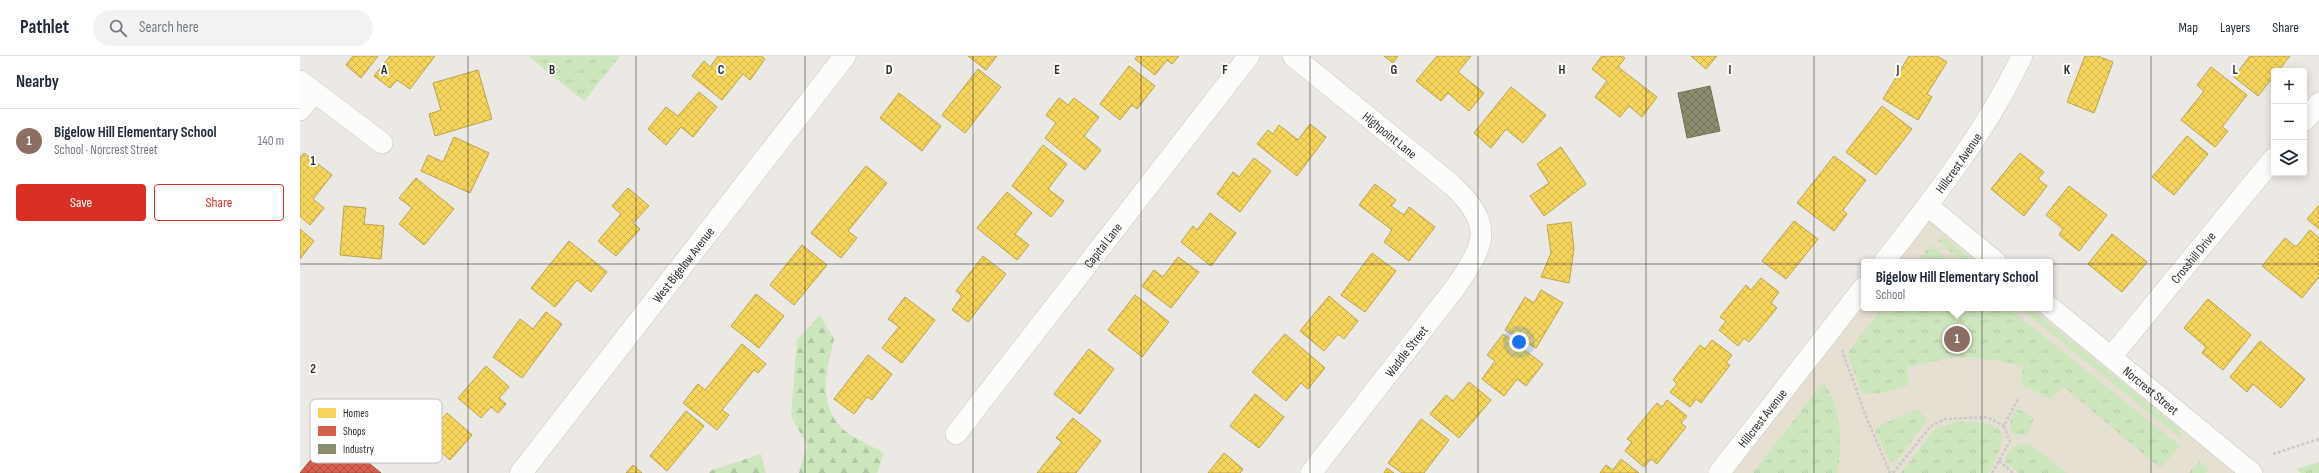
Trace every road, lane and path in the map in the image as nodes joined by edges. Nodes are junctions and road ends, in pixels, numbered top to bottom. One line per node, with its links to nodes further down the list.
1 (845, 56): 23 (main road, West Bigelow Avenue)
2 (1249, 56): 19 (street, Capital Lane)
3 (1293, 56): 10 (street, Highpoint Lane)
4 (2022, 56): 9 (street, Hillcrest Avenue)
5 (307, 86): 6 (street); 7 (street)
6 (300, 110)
7 (382, 144)
8 (2271, 162): 16 (street, Crosshill Drive)
9 (1928, 206): 11 (street, Hillcrest Avenue); 12 (street)
10 (1480, 221): 24 (street, Waddle Street)
11 (1886, 259)
12 (1992, 259)
13 (1861, 292): 25 (street, Hillcrest Avenue)
14 (2053, 309): 16 (street, Norcrest Street)
15 (1842, 350): 26 (path)
16 (2111, 357): 30 (street, Norcrest Street)
17 (2019, 398): 18 (path)
18 (2004, 426): 22 (path); 27 (path)
19 (956, 434)
20 (2319, 439): 21 (path)
21 (2273, 454)
22 (1999, 461): 28 (path); 29 (path)
23 (521, 473)
24 (1311, 473)
25 (1719, 473)
26 (1890, 473)
27 (1893, 473)
28 (1992, 473)
29 (2013, 473)
30 (2252, 473)

